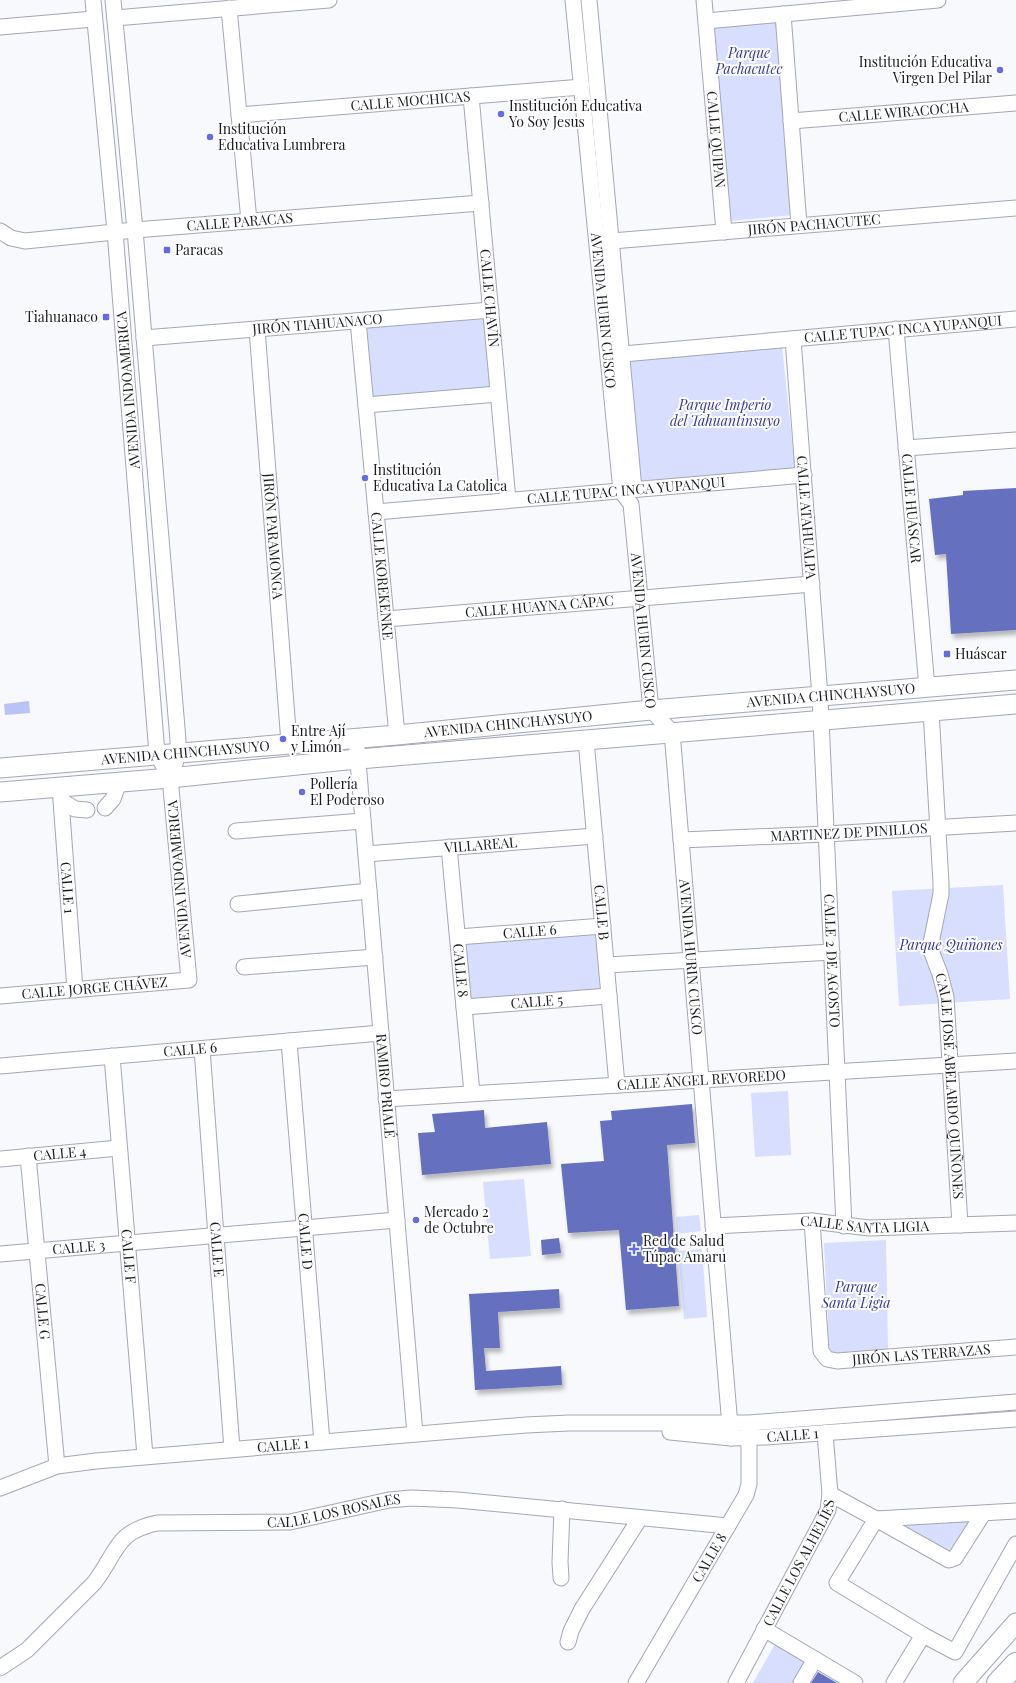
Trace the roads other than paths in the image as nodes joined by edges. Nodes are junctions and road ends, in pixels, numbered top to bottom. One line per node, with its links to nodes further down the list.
1 (93, 0): 10 (street, AVENIDA INDOAMERICA)
2 (329, 0): 8 (street)
3 (573, 0): 13 (street, AVENIDA HURIN CUSCO)
4 (589, 0): 26 (street, AVENIDA HURIN CUSCO)
5 (704, 0): 11 (street, CALLE QUIPAN)
6 (938, 0): 9 (street)
7 (113, 6): 8 (street); 22 (street, AVENIDA INDOAMERICA)
8 (230, 8): 16 (street)
9 (783, 14): 11 (street); 17 (street)
10 (94, 19): 12 (street); 24 (street, AVENIDA INDOAMERICA)
11 (706, 21): 25 (street, CALLE QUIPAN)
12 (0, 27)
13 (582, 87): 14 (street, CALLE MOCHICAS); 40 (street, AVENIDA HURIN CUSCO)
14 (472, 96): 16 (street, CALLE MOCHICAS); 18 (street, CALLE CHAVÍN)
15 (1016, 103): 17 (street, CALLE WIRACOCHA)
16 (239, 116): 20 (street)
17 (791, 121): 21 (street)
18 (481, 203): 20 (street, CALLE PARACAS); 27 (street, CALLE CHAVÍN)
19 (1016, 208): 21 (street, JIRÓN PACHACUTEC)
20 (248, 221): 22 (street, CALLE PARACAS)
21 (799, 225): 25 (street, JIRÓN PACHACUTEC)
22 (135, 230): 24 (street, CALLE PARACAS); 32 (street, AVENIDA INDOAMERICA)
23 (0, 231): 24 (street, CALLE PARACAS)
24 (115, 231): 59 (street, AVENIDA INDOAMERICA)
25 (724, 232): 26 (street, JIRÓN PACHACUTEC)
26 (612, 241): 34 (street, AVENIDA HURIN CUSCO)
27 (491, 310): 29 (street, JIRÓN TIAHUANACO); 35 (street, CALLE CHAVÍN)
28 (1016, 319): 31 (street, CALLE TUPAC INCA YUPANQUI)
29 (358, 321): 30 (street, JIRÓN TIAHUANACO); 36 (street, CALLE KOREKENKE)
30 (257, 329): 32 (street, JIRÓN TIAHUANACO); 57 (street, JIRÓN PARAMONGA)
31 (896, 329): 33 (street, CALLE TUPAC INCA YUPANQUI); 38 (street, CALLE HUÁSCAR)
32 (144, 338): 58 (street, AVENIDA INDOAMERICA)
33 (794, 339): 34 (street, CALLE TUPAC INCA YUPANQUI); 39 (street, CALLE ATAHUALPA)
34 (623, 354): 40 (street, AVENIDA HURIN CUSCO)
35 (498, 394): 36 (street); 41 (street, CALLE CHAVÍN)
36 (366, 405): 42 (street, CALLE KOREKENKE)
37 (1016, 440): 38 (street)
38 (906, 448): 47 (street, CALLE HUÁSCAR)
39 (804, 475): 40 (street, CALLE TUPAC INCA YUPANQUI); 43 (street, CALLE ATAHUALPA)
40 (628, 490): 41 (street, CALLE TUPAC INCA YUPANQUI); 44 (street, AVENIDA HURIN CUSCO)
41 (508, 500): 42 (street, CALLE TUPAC INCA YUPANQUI)
42 (376, 512): 45 (street, CALLE KOREKENKE)
43 (812, 584): 44 (street, CALLE HUAYNA CÁPAC); 48 (street, CALLE ATAHUALPA)
44 (640, 598): 45 (street, CALLE HUAYNA CÁPAC); 50 (street, AVENIDA HURIN CUSCO)
45 (386, 619): 54 (street, CALLE KOREKENKE)
46 (1016, 680): 47 (main road, AVENIDA CHINCHAYSUYO)
47 (927, 688): 48 (main road, AVENIDA CHINCHAYSUYO)
48 (820, 696): 50 (main road, AVENIDA CHINCHAYSUYO); 52 (street, CALLE 2 DE AGOSTO)
49 (1016, 704): 51 (main road, AVENIDA CHINCHAYSUYO)
50 (651, 710): 53 (street, AVENIDA HURIN CUSCO); 54 (main road, AVENIDA CHINCHAYSUYO)
51 (931, 711): 52 (main road, AVENIDA CHINCHAYSUYO); 70 (street, CALLE JOSÉ ABELARDO QUIÑONES)
52 (821, 721): 53 (main road, AVENIDA CHINCHAYSUYO); 72 (street, CALLE 2 DE AGOSTO)
53 (672, 732): 56 (main road, AVENIDA CHINCHAYSUYO); 74 (street, AVENIDA HURIN CUSCO)
54 (397, 735): 55 (main road, AVENIDA CHINCHAYSUYO)
55 (356, 738): 57 (main road, AVENIDA CHINCHAYSUYO); 60 (street, RAMIRO PRIALÉ)
56 (586, 740): 60 (main road, AVENIDA CHINCHAYSUYO); 73 (street, CALLE B)
57 (289, 743): 58 (main road, AVENIDA CHINCHAYSUYO)
58 (178, 753): 59 (main road, AVENIDA CHINCHAYSUYO); 62 (street, AVENIDA INDOAMERICA)
59 (157, 754): 61 (main road, AVENIDA CHINCHAYSUYO); 62 (street, AVENIDA INDOAMERICA)
60 (358, 759): 62 (main road, AVENIDA CHINCHAYSUYO); 68 (street, RAMIRO PRIALÉ)
61 (0, 768)
62 (170, 778): 63 (main road, AVENIDA CHINCHAYSUYO); 86 (street, AVENIDA INDOAMERICA)
63 (119, 782): 65 (main road, AVENIDA CHINCHAYSUYO); 66 (street)
64 (0, 792): 65 (main road, AVENIDA CHINCHAYSUYO)
65 (61, 794): 67 (street); 87 (street, CALLE 1)
66 (105, 808)
67 (87, 810)
68 (363, 821): 71 (street); 76 (street, RAMIRO PRIALÉ)
69 (1016, 823): 70 (street, MARTINEZ DE PINILLOS)
70 (938, 828): 72 (street, MARTINEZ DE PINILLOS); 96 (street, CALLE JOSÉ ABELARDO QUIÑONES)
71 (236, 831)
72 (826, 834): 74 (street, MARTINEZ DE PINILLOS); 81 (street, CALLE 2 DE AGOSTO)
73 (595, 836): 75 (street, VILLAREAL); 79 (street, CALLE B)
74 (681, 840): 83 (street, AVENIDA HURIN CUSCO)
75 (449, 847): 76 (street, VILLAREAL); 80 (street, CALLE 8)
76 (366, 854): 77 (street, RAMIRO PRIALÉ)
77 (369, 890): 78 (street); 82 (street, RAMIRO PRIALÉ)
78 (238, 904)
79 (603, 926): 80 (street, CALLE 6); 84 (street, CALLE B)
80 (458, 937): 90 (street, CALLE 8)
81 (832, 952): 83 (street); 98 (street, CALLE 2 DE AGOSTO)
82 (375, 957): 85 (street); 91 (street, RAMIRO PRIALÉ)
83 (691, 959): 84 (street); 99 (street, AVENIDA HURIN CUSCO)
84 (607, 965): 89 (street, CALLE B)
85 (244, 967)
86 (188, 980): 87 (street, CALLE JORGE CHÁVEZ)
87 (75, 990): 88 (street, CALLE JORGE CHÁVEZ)
88 (0, 996)
89 (609, 996): 90 (street, CALLE 5); 100 (street, CALLE B)
90 (464, 1007): 101 (street, CALLE 8)
91 (381, 1033): 92 (street, CALLE 6); 102 (street, RAMIRO PRIALÉ)
92 (289, 1041): 93 (street, CALLE 6); 112 (street, CALLE D)
93 (202, 1049): 94 (street, CALLE 6); 113 (street, CALLE E)
94 (112, 1056): 97 (street, CALLE 6); 103 (street, CALLE F)
95 (1016, 1061): 96 (street, CALLE ÁNGEL REVOREDO)
96 (951, 1065): 98 (street, CALLE ÁNGEL REVOREDO); 109 (street, CALLE JOSÉ ABELARDO QUIÑONES)
97 (0, 1066)
98 (837, 1072): 99 (street, CALLE ÁNGEL REVOREDO); 111 (street, CALLE 2 DE AGOSTO)
99 (701, 1080): 100 (street, CALLE ÁNGEL REVOREDO); 110 (street, AVENIDA HURIN CUSCO)
100 (617, 1085): 101 (street, CALLE ÁNGEL REVOREDO)
101 (472, 1093): 102 (street, CALLE ÁNGEL REVOREDO)
102 (386, 1099): 106 (street, RAMIRO PRIALÉ)
103 (119, 1148): 104 (street, CALLE 4); 114 (street, CALLE F)
104 (28, 1156): 105 (street, CALLE 4); 115 (street, CALLE G)
105 (0, 1159)
106 (397, 1220): 112 (street, CALLE 3); 123 (street, RAMIRO PRIALÉ)
107 (812, 1221): 110 (street, CALLE SANTA LIGIA); 111 (street, CALLE SANTA LIGIA); 117 (street, JIRÓN LAS TERRAZAS)
108 (1016, 1223): 109 (street, CALLE SANTA LIGIA)
109 (960, 1225): 111 (street, CALLE SANTA LIGIA)
110 (713, 1226): 121 (street, AVENIDA HURIN CUSCO)
111 (844, 1226)
112 (304, 1228): 113 (street, CALLE 3); 124 (street, CALLE D)
113 (216, 1236): 114 (street, CALLE 3); 125 (street, CALLE E)
114 (127, 1243): 115 (street, CALLE 3); 126 (street, CALLE F)
115 (37, 1251): 116 (street, CALLE 3); 127 (street, CALLE G)
116 (0, 1254)
117 (1016, 1347)
118 (1016, 1402): 120 (street, CALLE 1)
119 (1016, 1419): 122 (street, CALLE 1)
120 (749, 1430): 121 (street, CALLE 1); 122 (street, CALLE 1); 135 (street, CALLE 8)
121 (730, 1431): 123 (street, CALLE 1)
122 (825, 1433): 129 (street, CALLE LOS ALHELÍES)
123 (415, 1434): 124 (street, CALLE 1)
124 (322, 1442): 125 (street, CALLE 1)
125 (232, 1449): 126 (street, CALLE 1)
126 (145, 1456): 127 (street, CALLE 1)
127 (56, 1466): 128 (street, CALLE 1)
128 (0, 1488)
129 (830, 1494): 134 (street); 139 (street, CALLE LOS ALHELÍES)
130 (562, 1509): 133 (street, CALLE LOS ROSALES); 137 (street); 144 (street, CALLE LOS ROSALES)
131 (1016, 1511): 132 (street)
132 (983, 1514): 134 (street); 134 (street)
133 (640, 1518): 135 (street, CALLE LOS ROSALES); 141 (street)
134 (876, 1519): 140 (street)
135 (728, 1526): 145 (street, CALLE 8)
136 (1016, 1544): 140 (street)
137 (561, 1578)
138 (1016, 1622): 150 (main road)
139 (764, 1629): 142 (street); 146 (street, CALLE LOS ALHELÍES)
140 (923, 1635): 149 (street)
141 (568, 1642)
142 (815, 1659): 147 (street); 148 (street)
143 (1016, 1664): 151 (highway)
144 (0, 1668)
145 (636, 1683)
146 (736, 1683)
147 (801, 1683)
148 (855, 1683)
149 (894, 1683)
150 (963, 1683)
151 (998, 1683)

